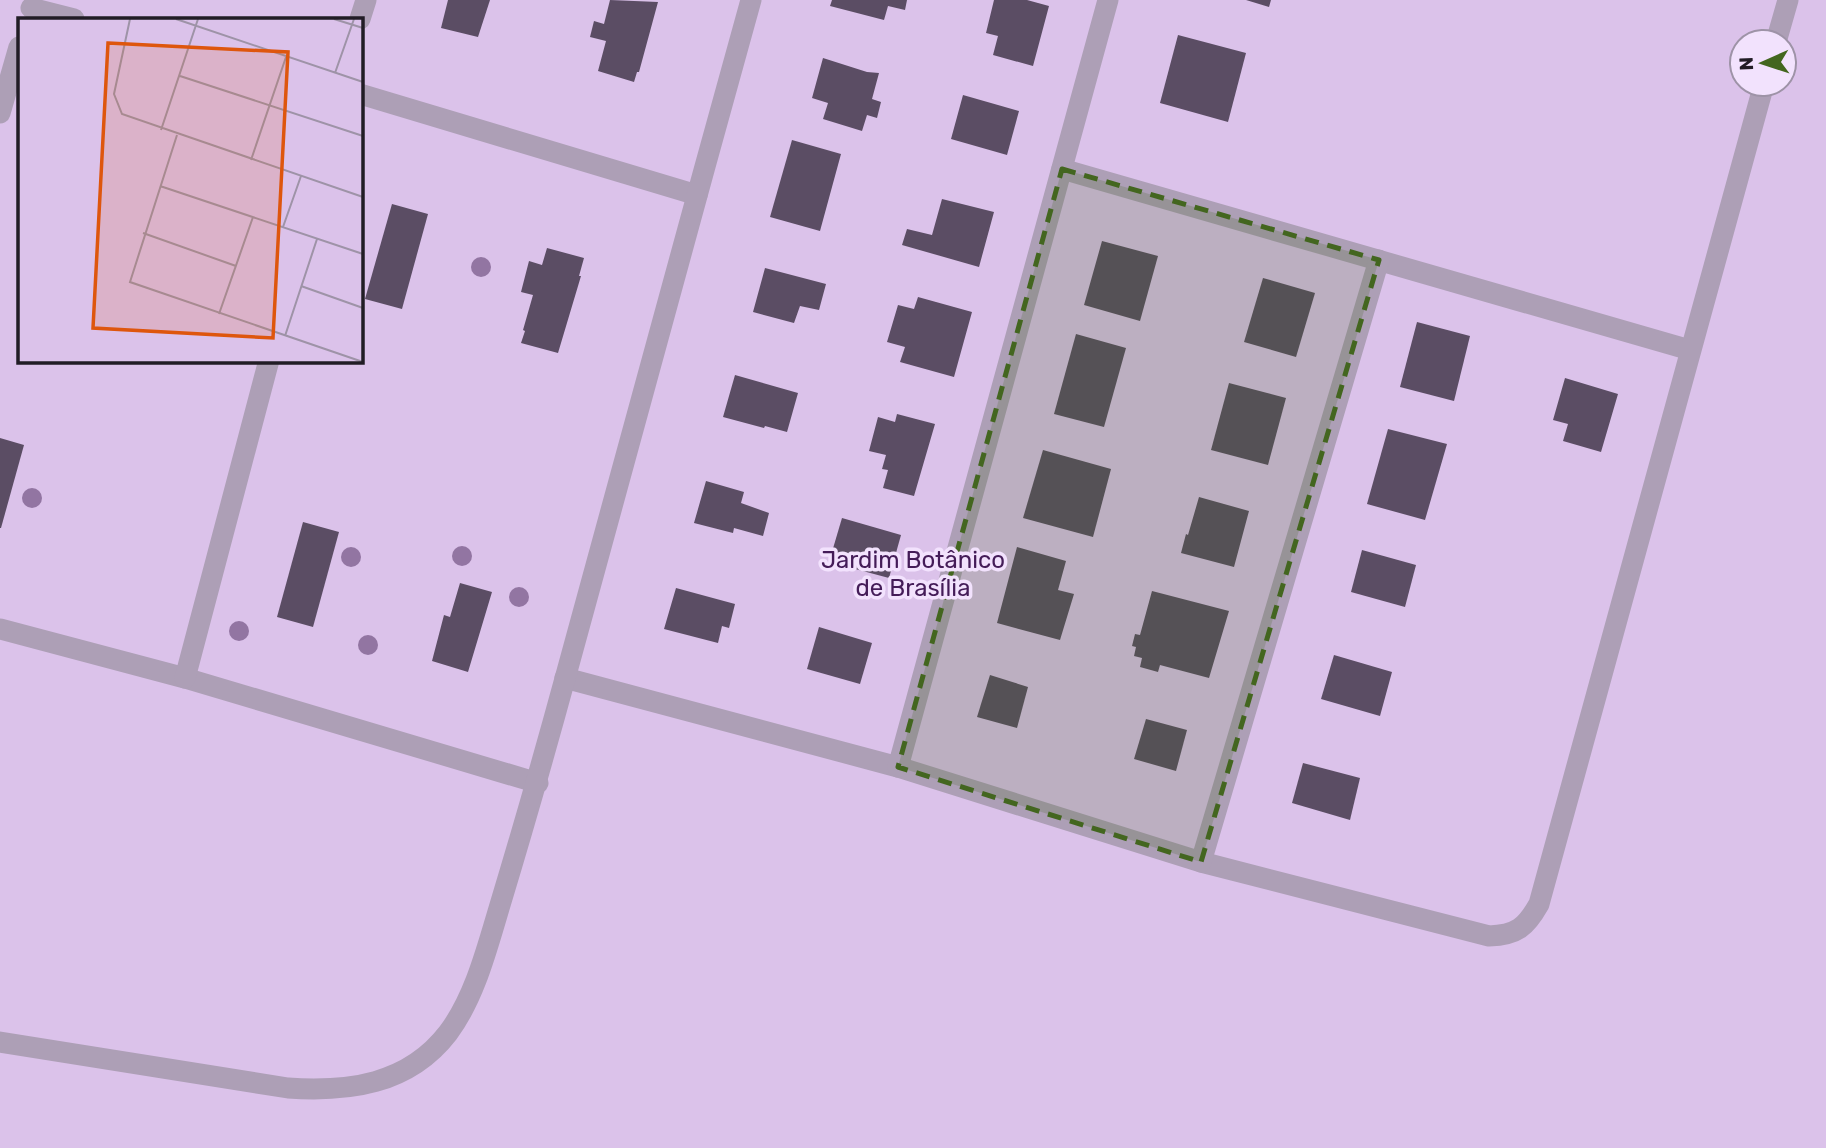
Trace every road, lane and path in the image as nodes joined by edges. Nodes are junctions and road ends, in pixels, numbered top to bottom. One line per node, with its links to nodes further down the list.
1 (366, 0): 7 (street)
2 (751, 0): 14 (street)
3 (1108, 0): 13 (street)
4 (1788, 0): 8 (street)
5 (30, 9): 6 (street)
6 (70, 18)
7 (360, 18)
8 (1780, 28)
9 (18, 50): 12 (street)
10 (362, 95): 14 (street)
11 (1760, 98): 16 (street)
12 (0, 113)
13 (1062, 169): 15 (street); 21 (street)
14 (697, 195): 20 (street)
15 (1379, 260): 16 (street); 23 (street)
16 (1689, 351): 23 (street)
17 (268, 362): 19 (street)
18 (0, 629): 19 (street)
19 (185, 678): 22 (street)
20 (565, 678): 21 (street); 22 (street)
21 (898, 768): 23 (street)
22 (538, 783): 24 (street)
23 (1201, 862)
24 (0, 1042)

